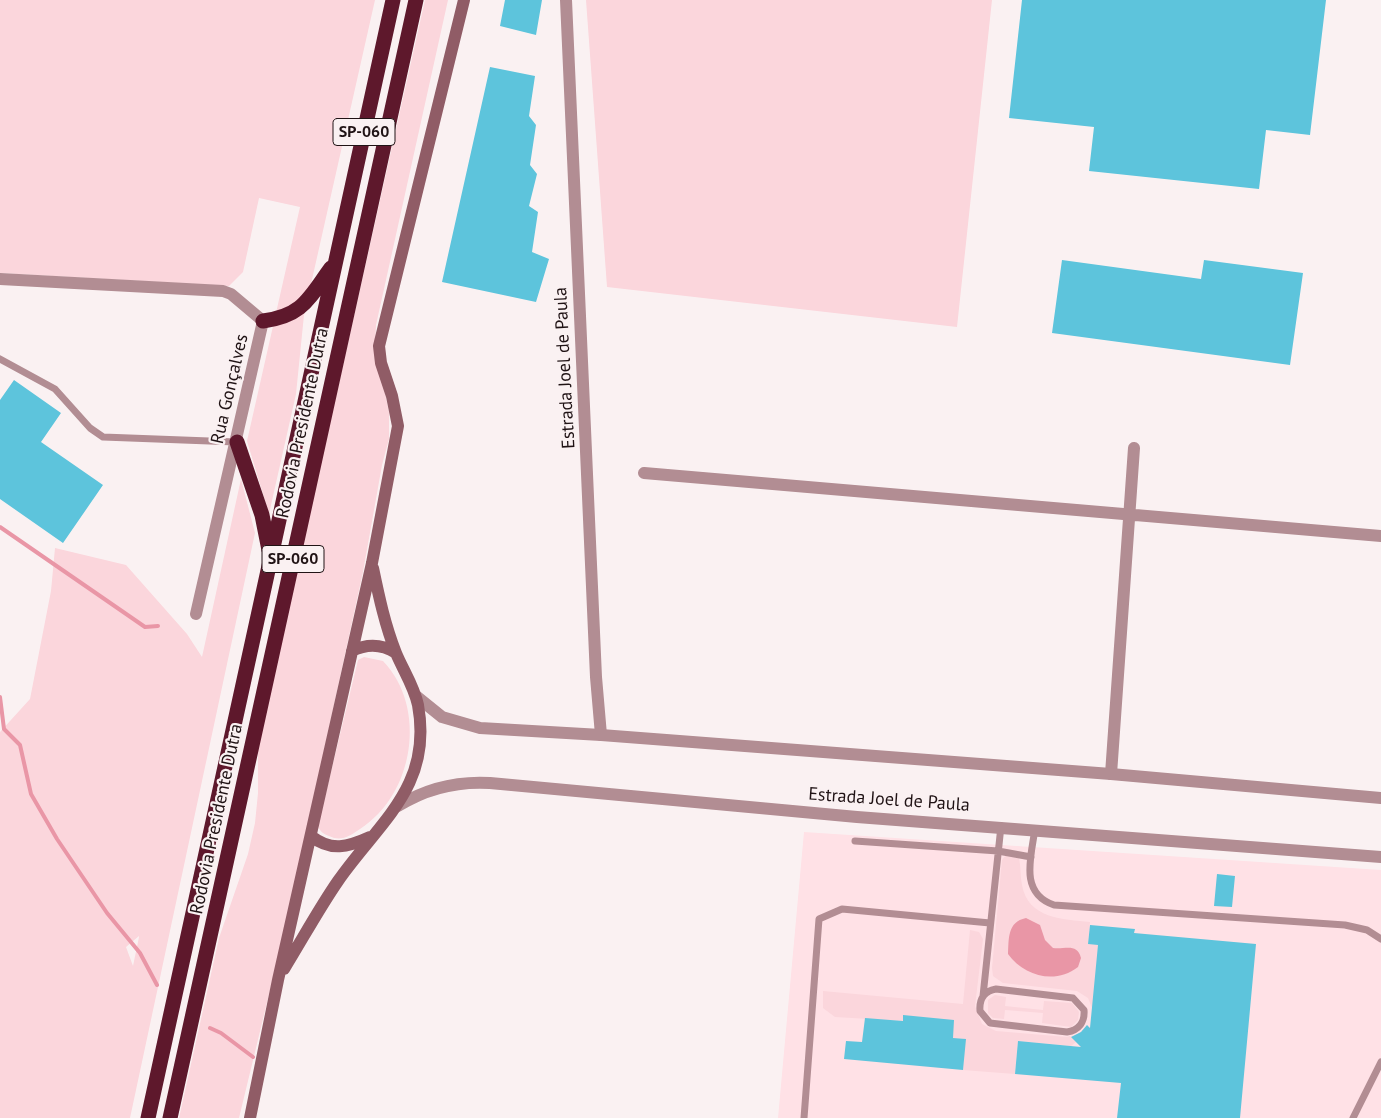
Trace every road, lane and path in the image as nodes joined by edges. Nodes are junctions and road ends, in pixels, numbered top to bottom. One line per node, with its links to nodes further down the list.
1 (393, 0): 5 (highway, Rodovia Presidente Dutra / SP-060)
2 (416, 0): 38 (highway, Rodovia Presidente Dutra / SP-060)
3 (464, 0): 15 (main road)
4 (566, 0): 20 (street, Estrada Joel de Paula)
5 (335, 263): 7 (highway); 14 (highway, Rodovia Presidente Dutra / SP-060)
6 (0, 279): 7 (street, Rua Gonçalves)
7 (263, 321): 9 (street, Rua Gonçalves)
8 (0, 359): 9 (lane)
9 (237, 442): 14 (highway); 16 (street, Rua Gonçalves)
10 (1134, 448): 12 (street)
11 (644, 473): 12 (street)
12 (1130, 513): 13 (street); 21 (street)
13 (1381, 536)
14 (270, 558): 37 (highway, Rodovia Presidente Dutra / SP-060)
15 (372, 563): 17 (main road); 18 (main road)
16 (196, 614)
17 (352, 651): 18 (main road); 26 (main road)
18 (396, 654): 19 (main road)
19 (416, 696): 20 (street); 23 (main road)
20 (601, 735): 21 (street)
21 (1111, 774): 22 (street)
22 (1381, 798)
23 (398, 806): 24 (street, Estrada Joel de Paula); 27 (main road)
24 (1001, 826): 25 (street, Estrada Joel de Paula); 29 (lane)
25 (1035, 828): 30 (lane); 31 (street, Estrada Joel de Paula)
26 (311, 836): 27 (main road); 34 (main road)
27 (372, 836): 34 (main road)
28 (855, 841): 29 (lane)
29 (998, 851): 30 (lane); 32 (lane)
30 (1031, 857): 33 (lane)
31 (1381, 857)
32 (990, 923): 35 (lane); 40 (lane)
33 (1381, 939)
34 (278, 980): 39 (main road)
35 (983, 996): 35 (lane)
36 (1381, 1062): 41 (lane)
37 (148, 1118)
38 (170, 1118)
39 (250, 1118)
40 (804, 1118)
41 (1353, 1118)

